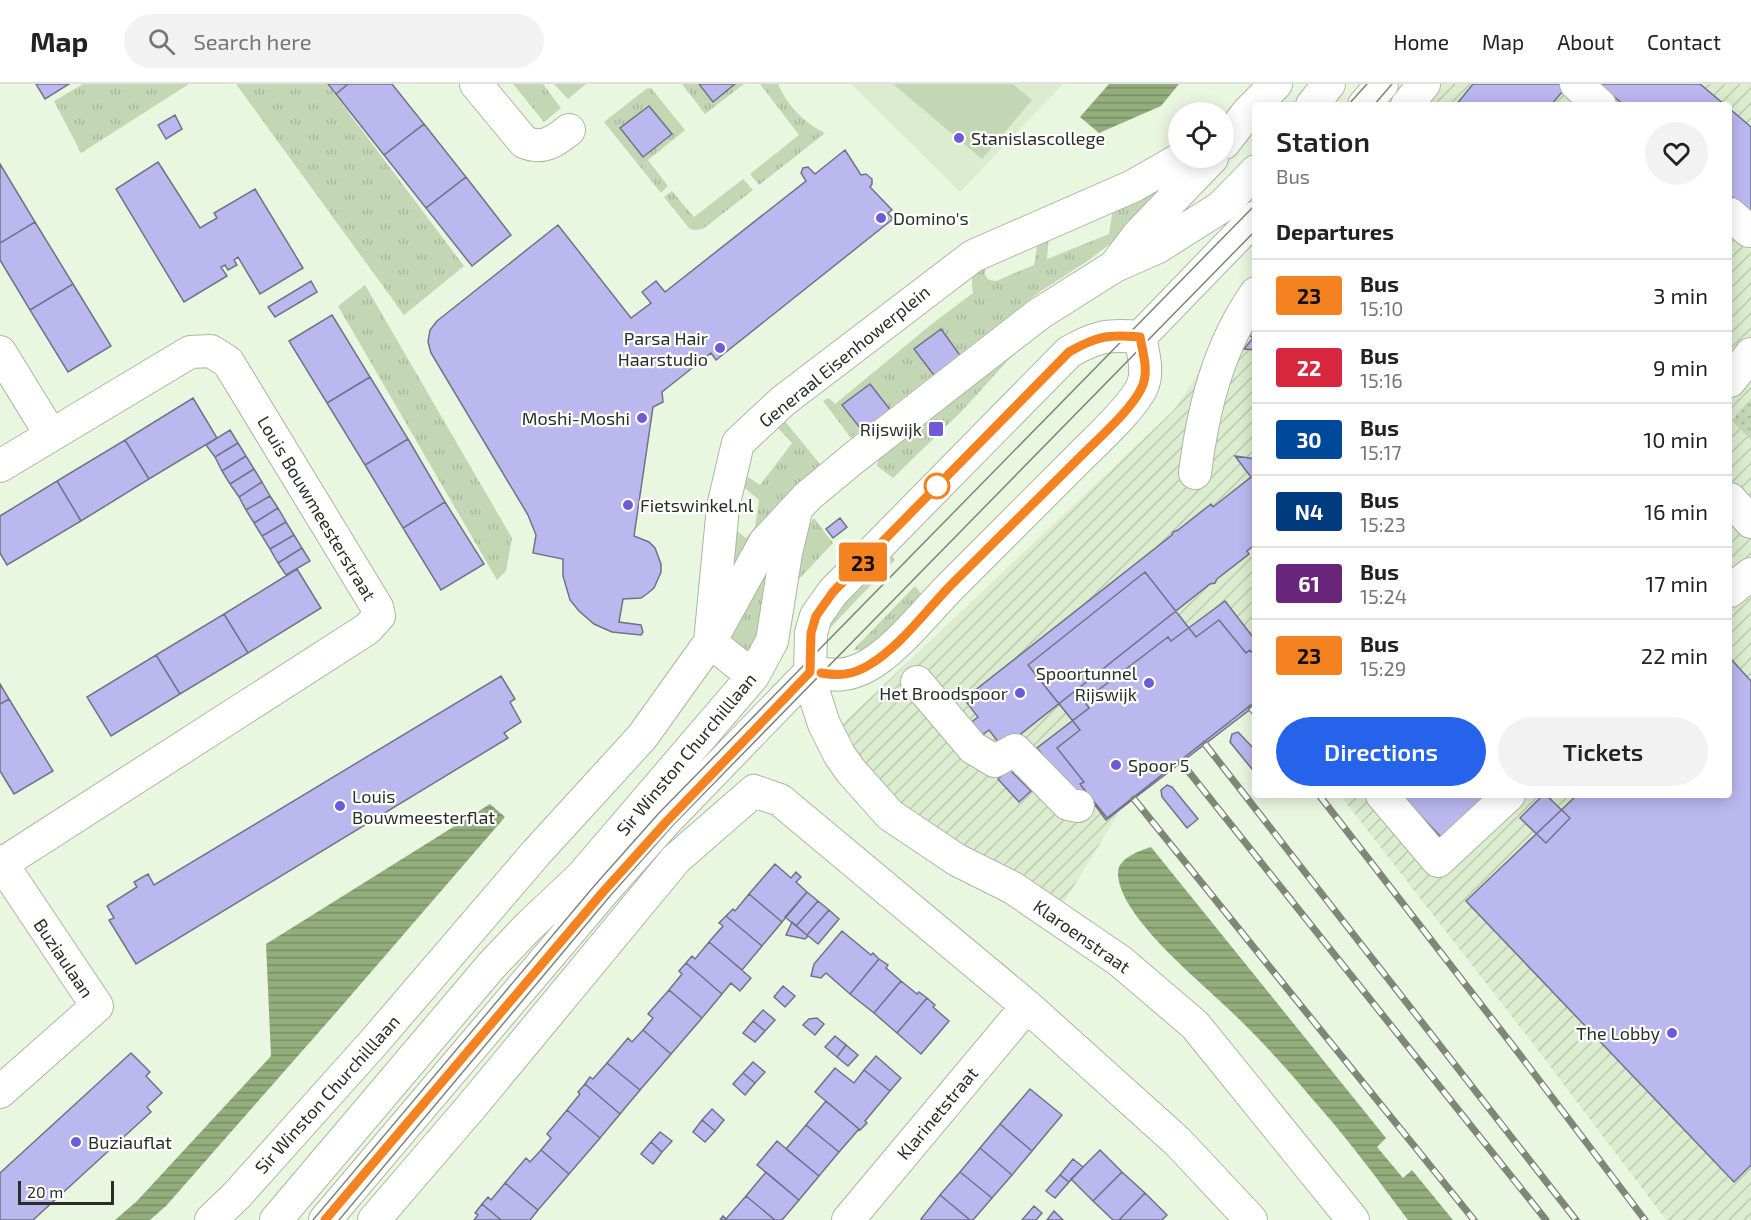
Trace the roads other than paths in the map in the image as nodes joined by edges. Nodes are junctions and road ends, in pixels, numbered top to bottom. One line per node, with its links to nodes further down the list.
1 (476, 84): 14 (street)
2 (1276, 84): 7 (street)
3 (1329, 84): 8 (street)
4 (1382, 84): 9 (street)
5 (1424, 84): 10 (street)
6 (1576, 84): 11 (street)
7 (1258, 102)
8 (1314, 102)
9 (1367, 102)
10 (1409, 102)
11 (1597, 102)
12 (1252, 108): 13 (street)
13 (1234, 128)
14 (569, 130)
15 (1175, 168): 33 (street, Generaal Eisenhowerplein)
16 (1198, 168): 19 (street)
17 (1221, 168): 18 (street)
18 (1246, 210): 19 (street); 21 (street)
19 (1115, 266): 29 (street)
20 (1252, 299): 27 (street)
21 (1140, 337): 34 (street); 34 (street)
22 (0, 352): 25 (street)
23 (1751, 354): 24 (street)
24 (1732, 378)
25 (51, 435): 26 (street, Louis Bouwmeesterstraat); 40 (street, Louis Bouwmeesterstraat)
26 (0, 466)
27 (1195, 473)
28 (1732, 501): 30 (street)
29 (796, 511): 33 (street, Sir Winston Churchilllaan); 35 (street, Sir Winston Churchilllaan)
30 (1751, 522)
31 (1751, 574): 32 (street)
32 (1732, 589)
33 (710, 642): 35 (street); 43 (street, Sir Winston Churchilllaan)
34 (810, 672): 45 (street, Sir Winston Churchilllaan); 49 (street, Klaroenstraat)
35 (753, 676): 44 (street, Sir Winston Churchilllaan)
36 (917, 682): 39 (street)
37 (1385, 798): 38 (street)
38 (1506, 798)
39 (1078, 806)
40 (1, 863): 42 (street, Buziaulaan)
41 (1027, 1006): 46 (street); 47 (street, Klarinetstraat); 48 (street)
42 (0, 1092)
43 (211, 1220)
44 (276, 1220)
45 (325, 1220)
46 (374, 1220)
47 (848, 1220)
48 (1251, 1220)
49 (1353, 1220)

